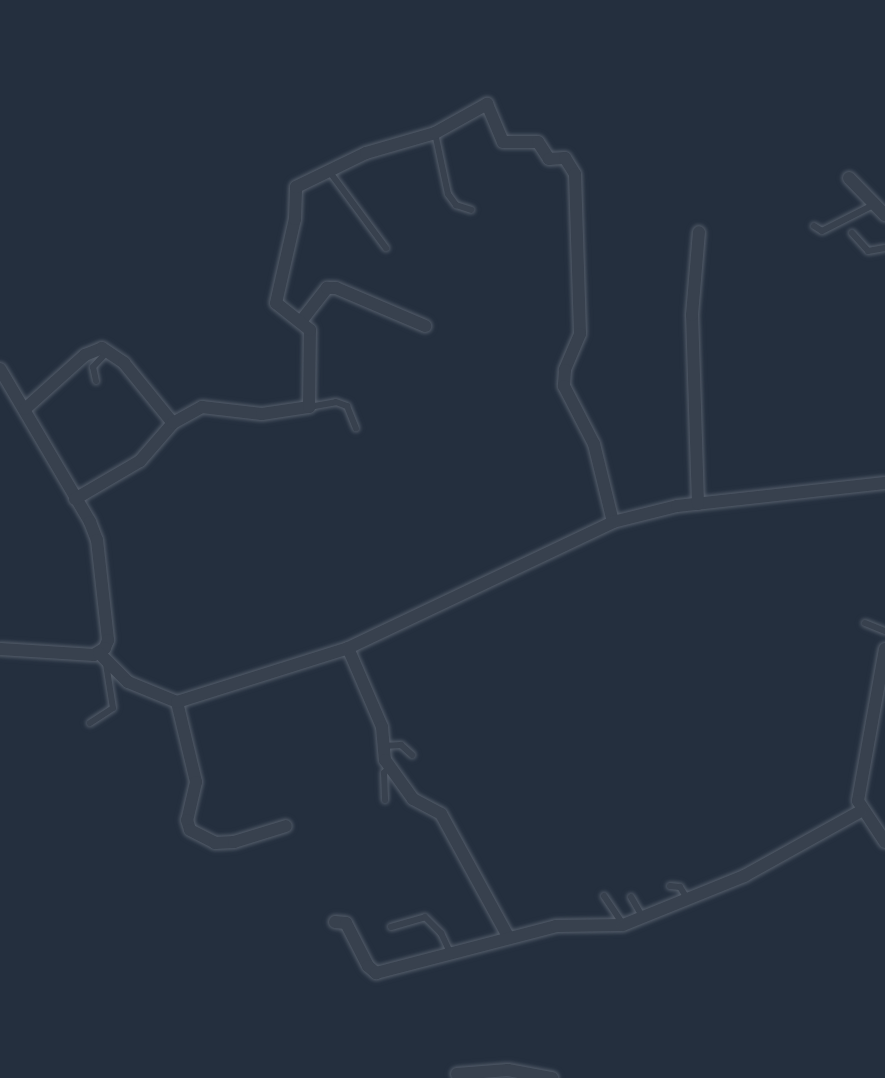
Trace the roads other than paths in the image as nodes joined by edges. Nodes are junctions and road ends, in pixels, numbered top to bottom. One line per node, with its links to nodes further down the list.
1 (435, 133): 2 (street); 5 (lane); 24 (street)
2 (328, 170): 10 (lane); 12 (street)
3 (849, 178): 4 (street)
4 (874, 204): 6 (street); 7 (lane)
5 (471, 210)
6 (885, 215)
7 (814, 226)
8 (699, 232): 23 (street)
9 (852, 233): 11 (lane)
10 (386, 248)
11 (885, 248)
12 (302, 320): 13 (street); 17 (street)
13 (425, 326)
14 (108, 351): 16 (lane); 18 (street); 19 (street)
15 (0, 369): 18 (street)
16 (96, 381)
17 (309, 407): 19 (street); 20 (lane)
18 (25, 410): 22 (street)
19 (173, 423): 22 (street)
20 (356, 428)
21 (885, 482): 23 (street)
22 (75, 499): 30 (street)
23 (698, 504): 24 (street)
24 (613, 522): 27 (street)
25 (865, 623): 26 (lane)
26 (885, 631)
27 (348, 648): 31 (street); 33 (street)
28 (0, 649): 30 (street)
29 (884, 655): 37 (street)
30 (102, 658): 31 (street); 32 (lane)
31 (177, 702): 38 (street)
32 (90, 723)
33 (383, 746): 34 (lane); 35 (street)
34 (412, 755)
35 (390, 766): 36 (lane); 48 (street)
36 (385, 800)
37 (861, 811): 39 (street); 43 (street)
38 (286, 826)
39 (885, 842)
40 (670, 886): 43 (lane)
41 (604, 895): 46 (lane)
42 (631, 897): 44 (lane)
43 (688, 900): 44 (street)
44 (643, 918): 46 (street)
45 (335, 922): 49 (street)
46 (623, 925): 48 (street)
47 (391, 927): 49 (lane)
48 (509, 938): 49 (street)
49 (451, 954)
50 (457, 1074): 51 (street)
51 (552, 1078)

